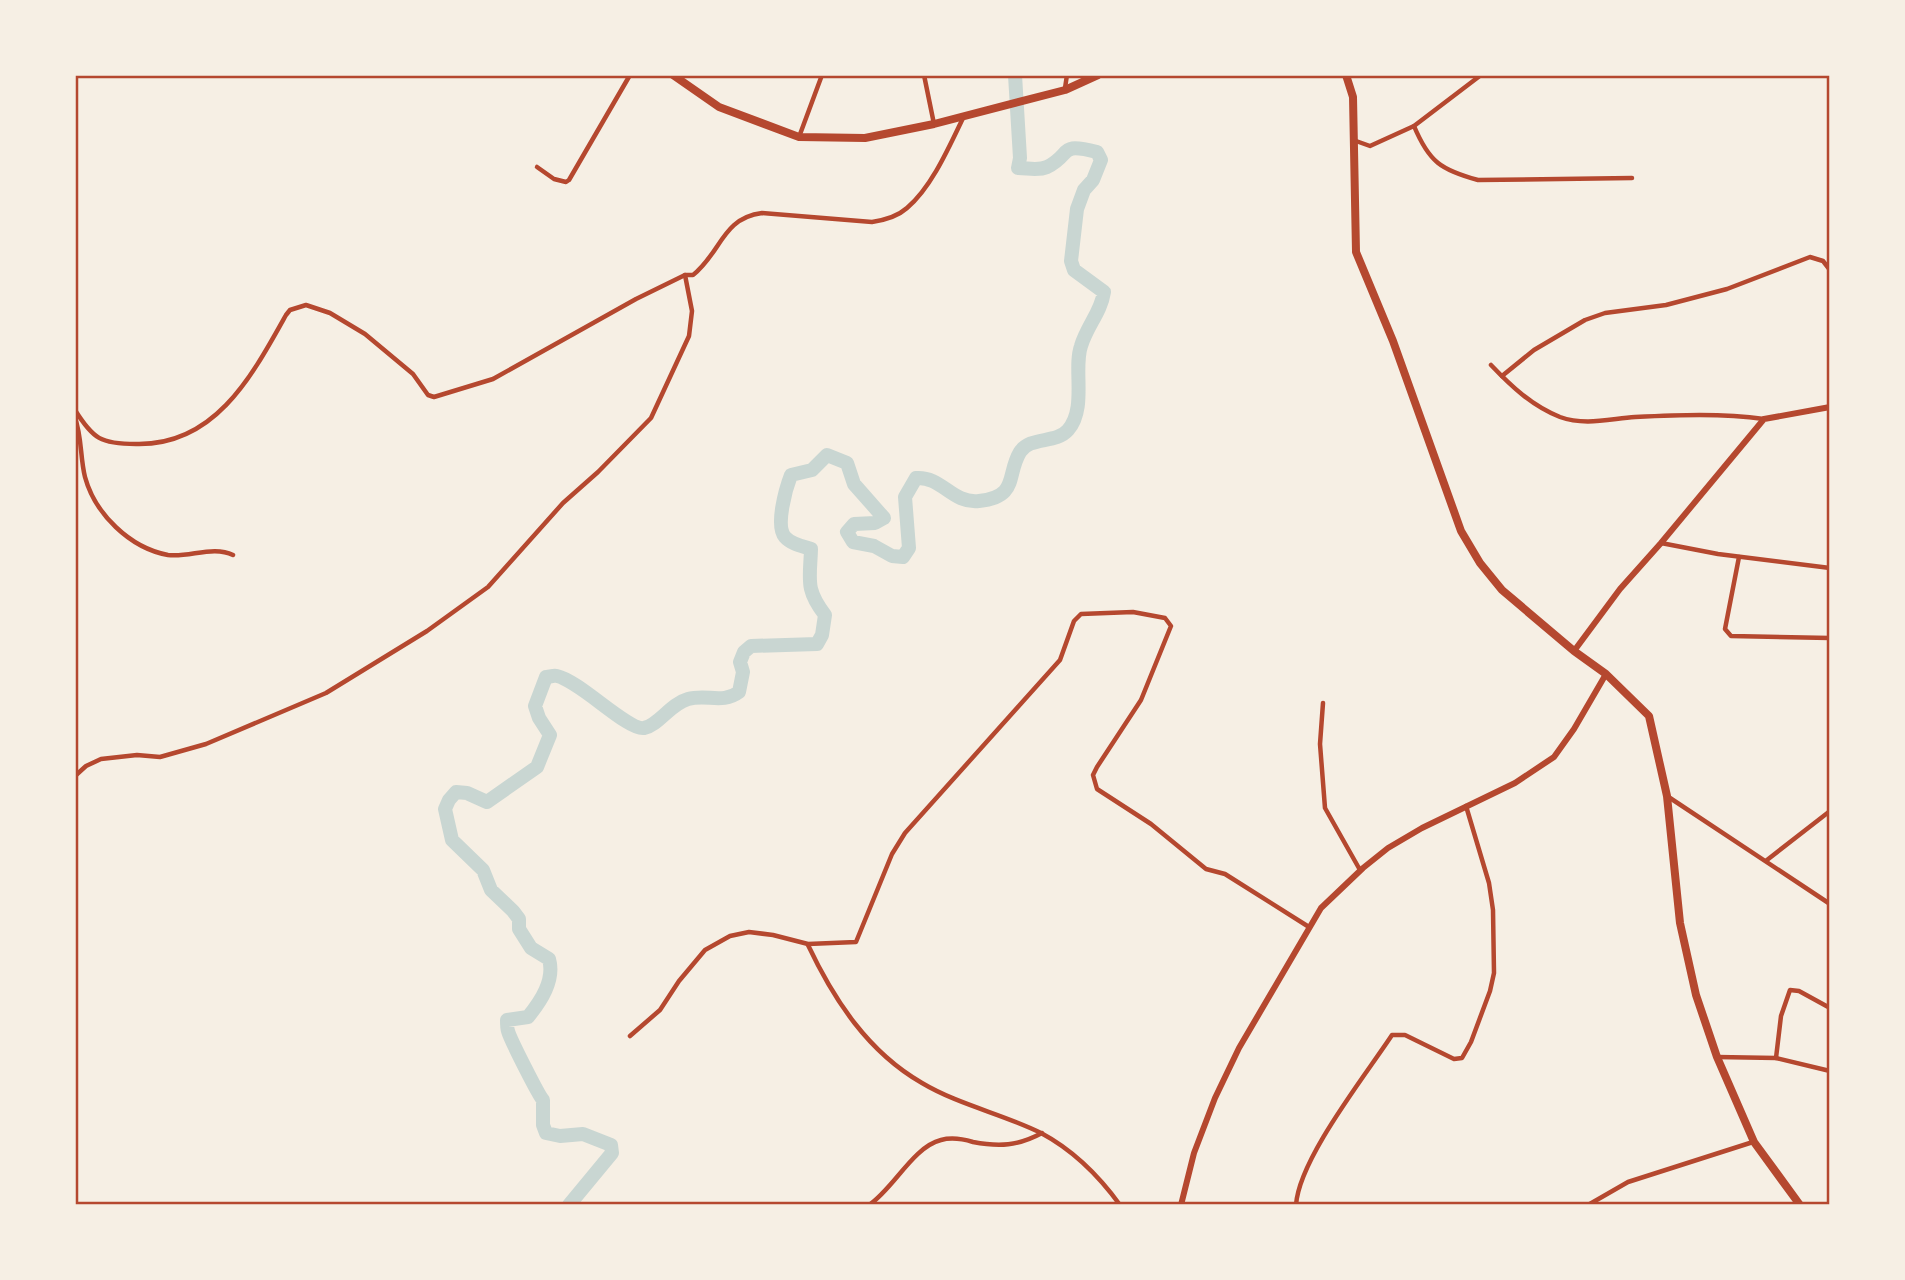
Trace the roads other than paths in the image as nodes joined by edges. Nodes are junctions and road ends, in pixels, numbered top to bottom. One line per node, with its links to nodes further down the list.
1 (630, 75): 15 (street)
2 (673, 75): 13 (main road)
3 (822, 75): 13 (street)
4 (924, 75): 11 (street)
5 (1067, 75): 9 (street)
6 (1098, 75): 9 (main road)
7 (1346, 75): 14 (main road)
8 (1481, 75): 12 (street)
9 (1065, 90): 10 (main road)
10 (965, 115): 11 (main road); 18 (street)
11 (934, 124): 13 (main road)
12 (1413, 126): 14 (street); 16 (street)
13 (799, 136)
14 (1356, 141): 30 (main road)
15 (537, 167)
16 (1632, 178)
17 (1830, 270): 20 (street)
18 (685, 275): 22 (street); 33 (street)
19 (1492, 365): 20 (street)
20 (1503, 376): 24 (street)
21 (1830, 407): 24 (street)
22 (75, 410)
23 (75, 418): 26 (street)
24 (1765, 419): 25 (street)
25 (1661, 543): 27 (street); 30 (street)
26 (233, 555)
27 (1739, 557): 28 (street); 29 (street)
28 (1830, 568)
29 (1830, 638)
30 (1574, 651): 31 (main road)
31 (1606, 674): 34 (main road); 35 (street)
32 (1323, 703): 38 (street)
33 (75, 776)
34 (1667, 796): 37 (street); 44 (main road)
35 (1466, 806): 38 (street); 52 (street)
36 (1830, 811): 37 (street)
37 (1767, 860): 39 (street)
38 (1360, 870): 40 (street)
39 (1830, 904)
40 (1309, 927): 41 (street); 51 (street)
41 (808, 944): 43 (street); 47 (street)
42 (1830, 1008): 45 (street)
43 (630, 1037)
44 (1717, 1057): 45 (street); 48 (main road)
45 (1776, 1058): 46 (street)
46 (1830, 1071)
47 (1042, 1133): 49 (street); 50 (street)
48 (1754, 1142): 53 (street); 54 (main road)
49 (869, 1205)
50 (1120, 1205)
51 (1181, 1205)
52 (1297, 1205)
53 (1588, 1205)
54 (1800, 1205)

